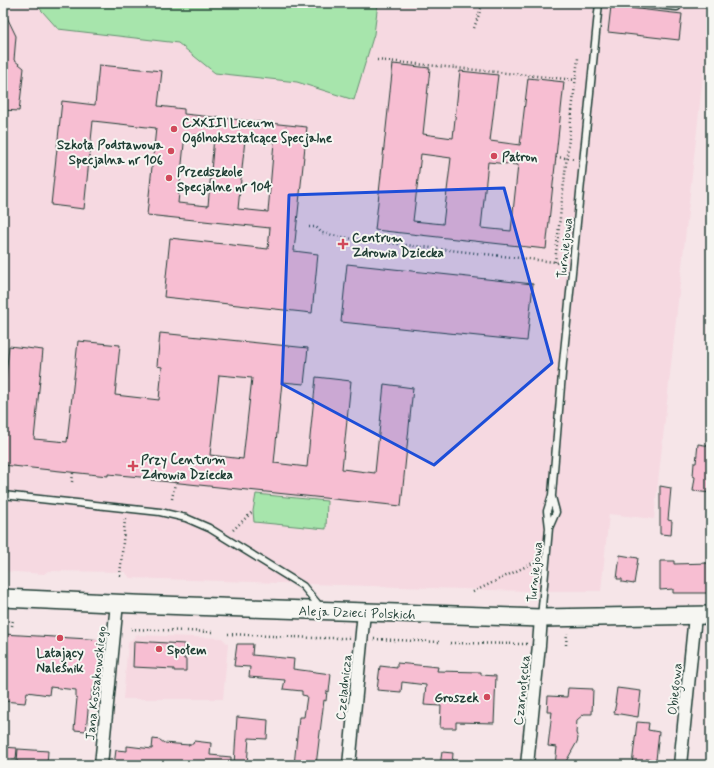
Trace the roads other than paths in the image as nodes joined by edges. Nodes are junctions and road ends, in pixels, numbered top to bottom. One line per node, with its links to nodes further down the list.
1 (599, 3): 10 (lane, Turniejowa)
2 (634, 3): 3 (lane)
3 (677, 7)
4 (3, 495): 7 (lane)
5 (3, 598): 6 (street, Aleja Dzieci Polskich)
6 (117, 604): 7 (street, Aleja Dzieci Polskich); 11 (street, Jana Kossakowskiego)
7 (319, 610): 8 (street, Aleja Dzieci Polskich)
8 (364, 612): 10 (street, Aleja Dzieci Polskich); 12 (street, Czeladnicza)
9 (703, 616): 10 (street, Aleja Dzieci Polskich); 14 (street, Obiegowa)
10 (541, 618): 13 (street, Czarnołęcka)
11 (101, 765)
12 (349, 765)
13 (527, 765)
14 (680, 765)

